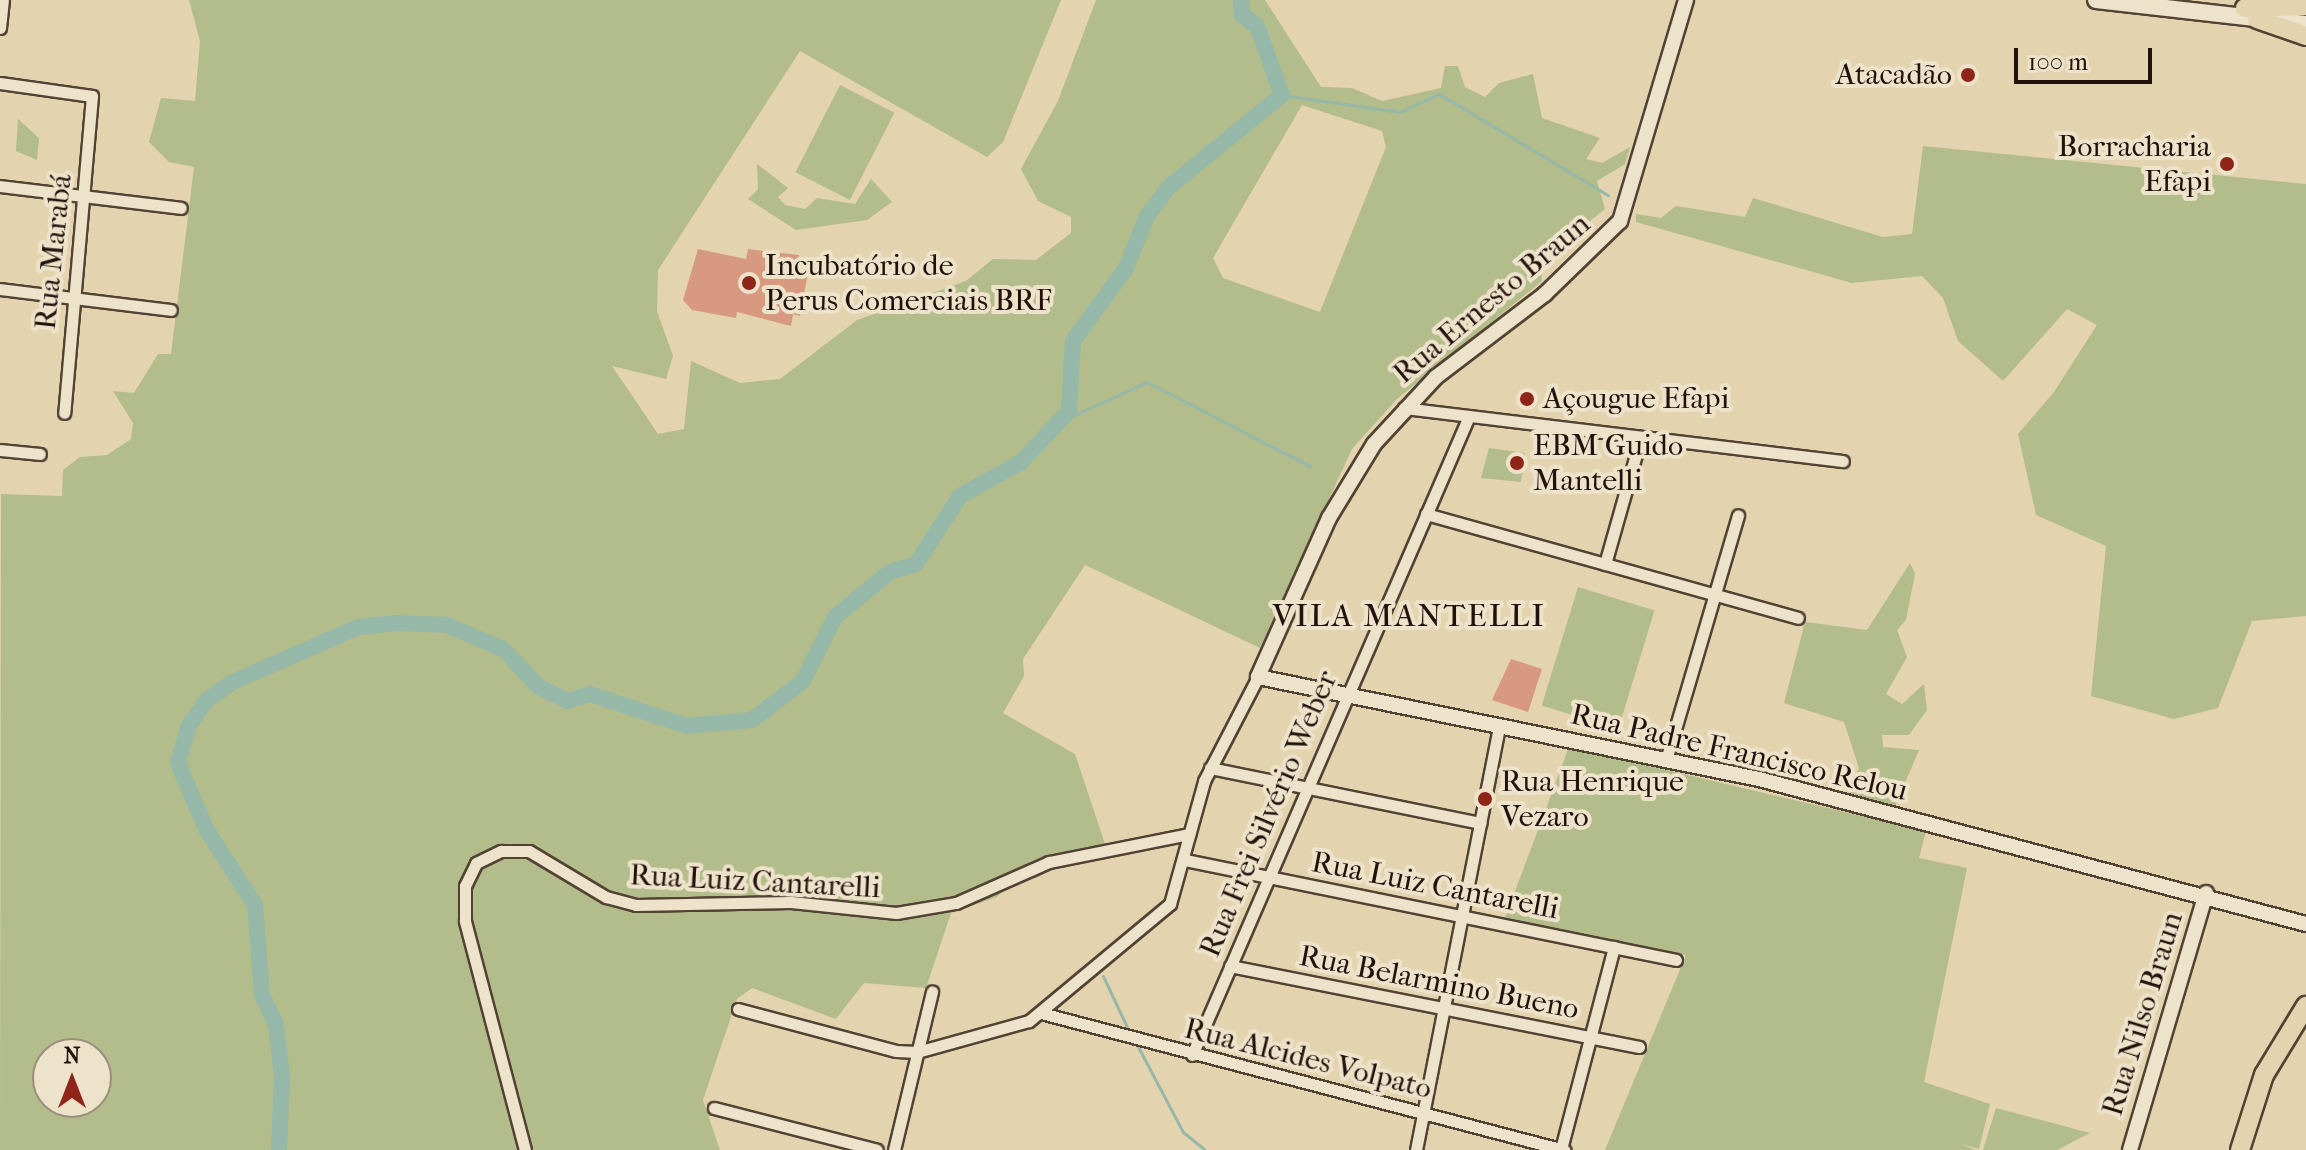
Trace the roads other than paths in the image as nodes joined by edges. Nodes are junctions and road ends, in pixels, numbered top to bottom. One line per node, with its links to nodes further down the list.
1 (3, 0): 10 (street)
2 (1686, 0): 19 (street, Rua Ernesto Braun)
3 (2096, 0): 7 (main road)
4 (2187, 0): 7 (main road)
5 (2294, 0): 6 (street)
6 (2306, 4): 7 (highway)
7 (2251, 13): 8 (main road); 9 (main road); 11 (highway)
8 (2306, 14)
9 (2306, 24)
10 (0, 28)
11 (2306, 36)
12 (0, 83): 14 (street, Rua Marabá)
13 (0, 186): 14 (street)
14 (83, 196): 15 (street); 17 (street, Rua Marabá)
15 (181, 208)
16 (0, 289): 17 (street)
17 (73, 297): 18 (street); 20 (street, Rua Marabá)
18 (171, 310)
19 (1404, 408): 21 (street); 31 (street, Rua Ernesto Braun)
20 (64, 413)
21 (1469, 416): 22 (street); 26 (street, Rua Frei Silvério Weber)
22 (1641, 437): 25 (street); 28 (street)
23 (0, 450): 24 (street)
24 (40, 454)
25 (1843, 461)
26 (1426, 514): 28 (street); 32 (street, Rua Frei Silvério Weber)
27 (1738, 515): 29 (street)
28 (1605, 564): 29 (street)
29 (1715, 595): 30 (street); 34 (street)
30 (1798, 618)
31 (1258, 677): 32 (street, Rua Padre Francisco Relou); 35 (street, Rua Ernesto Braun)
32 (1345, 696): 33 (street, Rua Padre Francisco Relou); 36 (street, Rua Frei Silvério Weber)
33 (1499, 726): 34 (street, Rua Padre Francisco Relou); 37 (street)
34 (1666, 760): 41 (street, Rua Padre Francisco Relou)
35 (1210, 768): 36 (street); 38 (street, Rua Ernesto Braun)
36 (1308, 788): 37 (street); 40 (street, Rua Frei Silvério Weber)
37 (1480, 823): 42 (street)
38 (1189, 834): 39 (street, Rua Ernesto Braun); 58 (street, Rua Luiz Cantarelli)
39 (1185, 860): 40 (street, Rua Luiz Cantarelli); 51 (street, Rua Ernesto Braun)
40 (1269, 877): 42 (street, Rua Luiz Cantarelli); 46 (street, Rua Frei Silvério Weber)
41 (2206, 893): 43 (street, Rua Padre Francisco Relou); 63 (street, Rua Nilso Braun)
42 (1461, 916): 44 (street, Rua Luiz Cantarelli); 49 (street)
43 (2306, 924)
44 (1614, 947): 45 (street, Rua Luiz Cantarelli); 52 (street)
45 (1676, 960)
46 (1230, 966): 49 (street, Rua Belarmino Bueno); 55 (street, Rua Frei Silvério Weber)
47 (932, 992): 54 (street)
48 (2306, 1006): 64 (highway)
49 (1442, 1008): 52 (street, Rua Belarmino Bueno); 57 (street)
50 (738, 1009): 54 (street)
51 (1041, 1013): 54 (street); 55 (street, Rua Alcides Volpato)
52 (1591, 1037): 53 (street, Rua Belarmino Bueno); 62 (street)
53 (1639, 1047)
54 (917, 1052): 60 (street)
55 (1192, 1055): 57 (street, Rua Alcides Volpato)
56 (714, 1108): 59 (street)
57 (1421, 1111): 61 (street); 62 (street, Rua Alcides Volpato)
58 (525, 1150)
59 (877, 1150)
60 (894, 1150)
61 (1416, 1150)
62 (1563, 1150)
63 (2130, 1150)
64 (2240, 1150)

